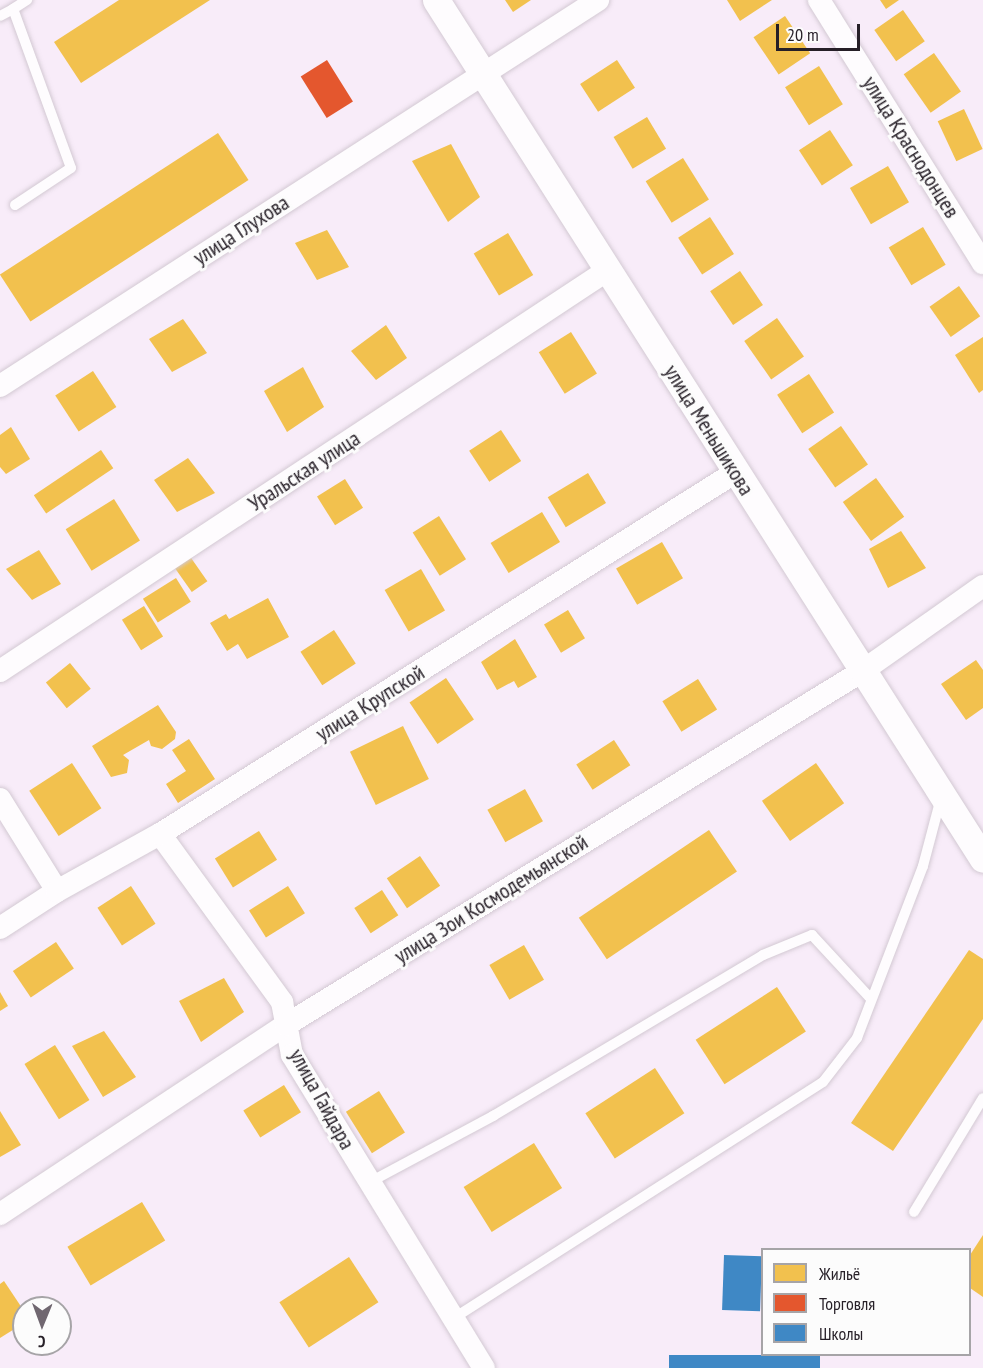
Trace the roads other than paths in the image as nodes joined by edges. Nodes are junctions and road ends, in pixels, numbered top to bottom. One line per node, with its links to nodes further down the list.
1 (27, 0): 5 (lane)
2 (436, 0): 7 (street, улица Меньшикова)
3 (598, 0): 7 (street, улица Глухова)
4 (819, 0): 9 (street, улица Краснодонцев)
5 (13, 9): 6 (lane); 8 (lane)
6 (0, 16)
7 (482, 74): 10 (street, улица Меньшикова); 11 (street, улица Глухова)
8 (15, 205)
9 (983, 263)
10 (608, 270): 12 (street, улица Меньшикова); 14 (street, Уральская улица)
11 (0, 386)
12 (736, 472): 15 (street, улица Меньшикова); 18 (street, улица Крупской)
13 (983, 586): 15 (street, улица Зои Космодемьянской)
14 (0, 671)
15 (861, 672): 16 (street, улица Меньшикова); 23 (street, улица Зои Космодемьянской)
16 (942, 795): 19 (street, улица Меньшикова); 22 (lane)
17 (0, 799): 20 (street)
18 (160, 834): 20 (street, улица Крупской); 23 (street, улица Гайдара)
19 (983, 859)
20 (57, 891): 21 (street, улица Крупской)
21 (0, 928)
22 (871, 999): 25 (lane); 28 (lane)
23 (286, 1024): 25 (street, улица Гайдара); 27 (street, улица Зои Космодемьянской)
24 (983, 1098): 26 (lane)
25 (370, 1182): 28 (street, улица Гайдара)
26 (914, 1212)
27 (0, 1214)
28 (454, 1318): 29 (street, улица Гайдара)
29 (484, 1368)

